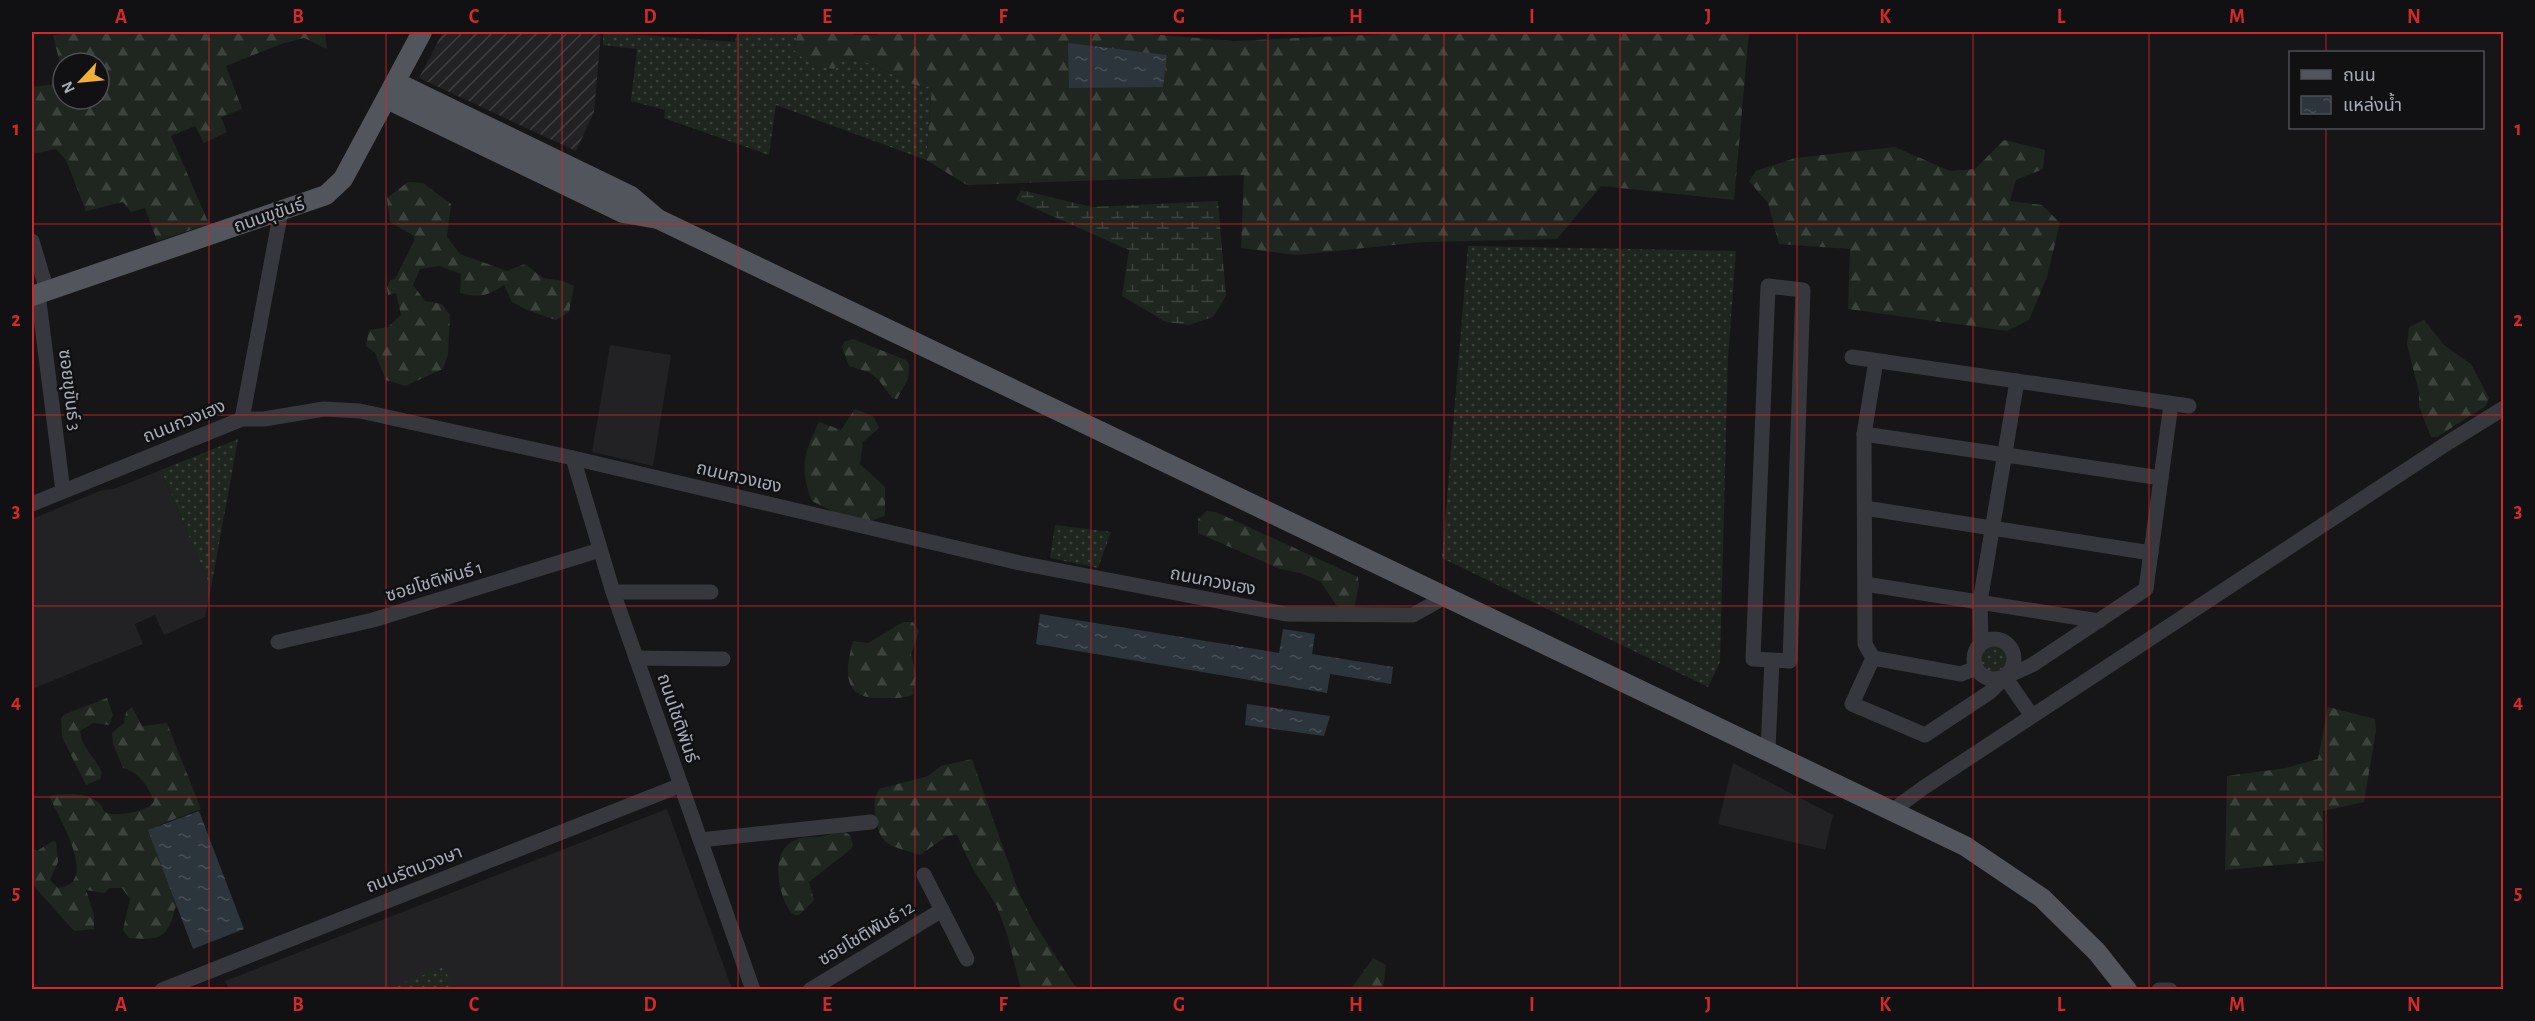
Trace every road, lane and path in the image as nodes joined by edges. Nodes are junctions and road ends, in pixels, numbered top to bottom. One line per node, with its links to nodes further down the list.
1 (422, 32): 2 (main road, ถนนขุขันธ์)
2 (391, 90): 3 (main road, ถนนขุขันธ์); 26 (main road)
3 (281, 211): 5 (main road, ถนนขุขันธ์); 12 (street)
4 (32, 241): 5 (street, ซอยขุขันธ์ 3)
5 (39, 294): 17 (street, ซอยขุขันธ์ 3)
6 (1852, 357): 7 (street)
7 (1876, 361): 8 (street); 13 (street)
8 (2017, 381): 9 (street); 14 (street)
9 (2171, 404): 10 (street); 16 (street)
10 (2189, 406)
11 (2504, 408): 37 (street)
12 (242, 419): 15 (street, ถนนกวงเฮง); 17 (street, ถนนกวงเฮง)
13 (1864, 434): 14 (street); 19 (street)
14 (2004, 455): 16 (street); 20 (street)
15 (573, 458): 21 (street, ถนนโชติพันธ์); 26 (street, ถนนกวงเฮง)
16 (2161, 478): 22 (street)
17 (63, 491): 18 (street, ถนนกวงเฮง)
18 (32, 504)
19 (1864, 508): 20 (street); 23 (street)
20 (1992, 528): 22 (street); 27 (street)
21 (600, 550): 24 (street, ถนนโชติพันธ์); 29 (street, ซอยโชติพันธ์ 1)
22 (2151, 553): 28 (street)
23 (1865, 584): 27 (street); 32 (street)
24 (613, 592): 25 (street); 31 (street, ถนนโชติพันธ์)
25 (711, 592)
26 (1447, 596): 38 (main road)
27 (1980, 602): 28 (street); 30 (street)
28 (2098, 621): 36 (street)
29 (278, 642)
30 (1981, 643): 35 (street); 36 (street)
31 (636, 658): 33 (street); 39 (street, ถนนโชติพันธ์)
32 (1873, 658): 35 (street); 36 (street)
33 (723, 659)
34 (1772, 660): 34 (street); 38 (street)
35 (1976, 668): 36 (street)
36 (2005, 677): 37 (street)
37 (2032, 716): 40 (street)
38 (1768, 750): 40 (main road)
39 (681, 785): 42 (street, ถนนโชติพันธ์); 46 (street, ถนนรัตนวงษา)
40 (1893, 810): 49 (main road)
41 (872, 822): 42 (street)
42 (700, 840): 47 (street, ถนนโชติพันธ์)
43 (924, 875): 44 (street, ซอยโชติพันธ์ 12)
44 (942, 910): 45 (street, ซอยโชติพันธ์ 12); 48 (street, ซอยโชติพันธ์ 12)
45 (967, 959)
46 (162, 990)
47 (753, 990)
48 (810, 990)
49 (2127, 990)
50 (2158, 990): 51 (street)
51 (2170, 990)

